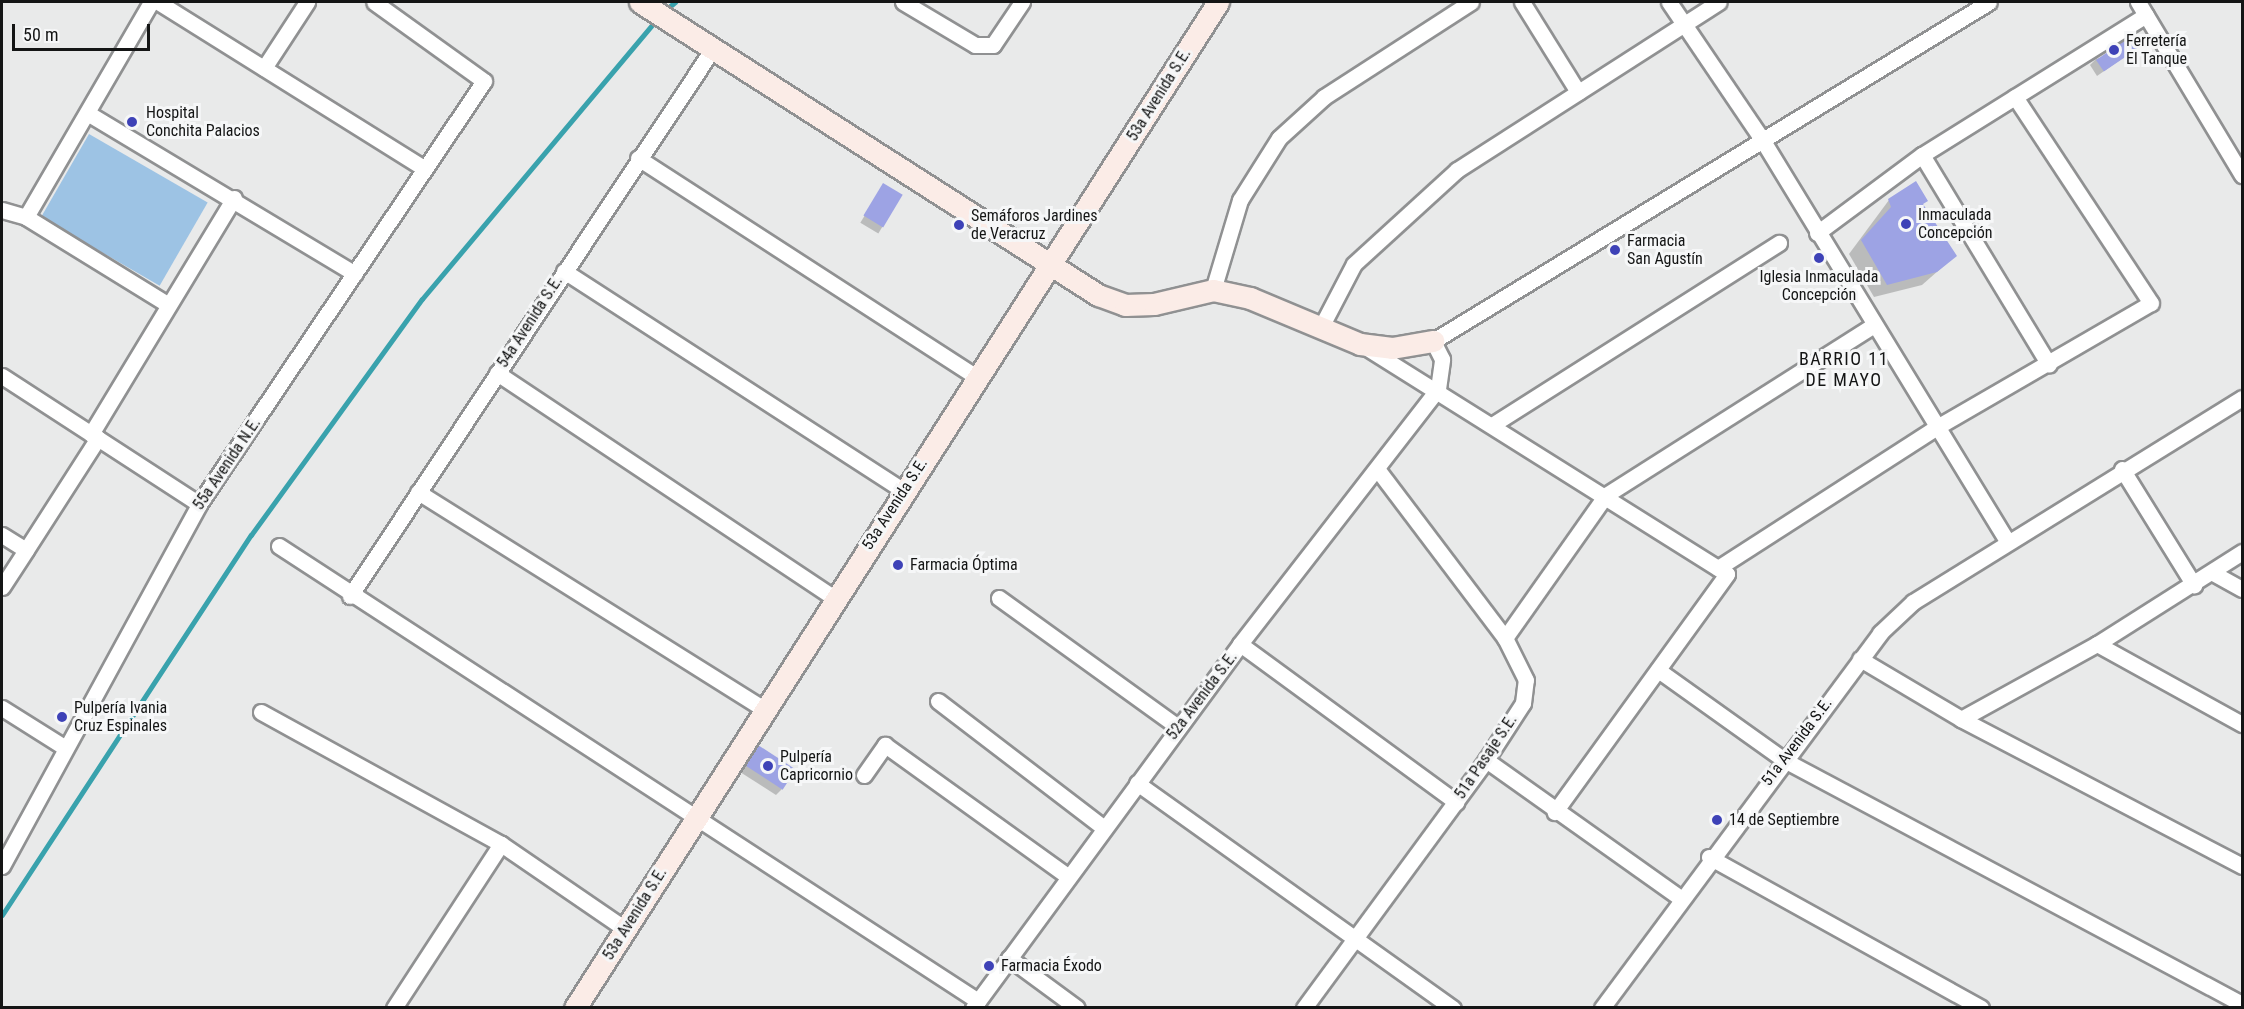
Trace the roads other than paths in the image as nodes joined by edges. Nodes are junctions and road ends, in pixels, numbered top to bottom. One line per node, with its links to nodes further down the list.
1 (150, 2): 20 (street)
2 (158, 2): 17 (street)
3 (307, 2): 17 (street)
4 (374, 2): 24 (street, 55a Avenida N.E.)
5 (903, 2): 6 (street)
6 (1022, 2)
7 (1218, 2): 31 (street, 53a Avenida S.E.)
8 (1471, 2): 34 (street)
9 (1522, 2): 18 (street)
10 (1669, 2): 15 (street)
11 (1719, 2): 15 (street)
12 (1989, 2): 21 (street)
13 (651, 8): 16 (street)
14 (2142, 8): 19 (street); 25 (street)
15 (1682, 24): 18 (street); 21 (street)
16 (712, 50): 23 (street, 54a Avenida S.E.); 31 (street)
17 (264, 68): 24 (street)
18 (1578, 92): 37 (street)
19 (2016, 97): 22 (street); 40 (street)
20 (89, 114): 26 (street); 28 (street)
21 (1763, 141): 29 (street); 38 (street)
22 (1922, 154): 29 (street); 40 (street)
23 (638, 158): 32 (street, 54a Avenida S.E.); 43 (street)
24 (424, 168): 33 (street, 55a Avenida N.E.)
25 (2242, 176)
26 (234, 198): 33 (street); 35 (street)
27 (2, 210): 28 (street)
28 (27, 217): 35 (street)
29 (1817, 233): 36 (street)
30 (1779, 243): 46 (street)
31 (1051, 267): 34 (street); 43 (street, 53a Avenida S.E.)
32 (564, 272): 41 (street, 54a Avenida S.E.); 51 (street)
33 (355, 274): 54 (street, 55a Avenida N.E.)
34 (1213, 290): 37 (street)
35 (167, 304): 48 (street)
36 (1874, 325): 47 (street); 53 (street)
37 (1320, 329): 39 (street)
38 (1433, 341): 39 (street); 44 (street)
39 (1360, 344): 44 (street)
40 (2049, 365): 47 (street)
41 (496, 373): 52 (street, 54a Avenida S.E.); 66 (street)
42 (2, 376): 48 (street)
43 (978, 378): 51 (street, 53a Avenida S.E.)
44 (1438, 389): 46 (street); 50 (street, 52a Avenida S.E.)
45 (2242, 398): 49 (street, 51a Avenida S.E.)
46 (1492, 424): 53 (street)
47 (1937, 427): 56 (street); 60 (street)
48 (95, 436): 54 (street); 58 (street)
49 (2122, 469): 56 (street, 51a Avenida S.E.); 62 (street)
50 (1378, 470): 68 (street, 51a Pasaje S.E.); 69 (street, 52a Avenida S.E.)
51 (903, 490): 66 (street, 53a Avenida S.E.)
52 (418, 492): 65 (street, 54a Avenida S.E.); 75 (street)
53 (1606, 495): 60 (street); 68 (street)
54 (199, 504): 80 (street, 55a Avenida N.E.)
55 (2, 535): 58 (street)
56 (2007, 541): 71 (street, 51a Avenida S.E.)
57 (279, 546): 65 (street)
58 (26, 550): 63 (street)
59 (2242, 552): 61 (street)
60 (1718, 568): 72 (street)
61 (2213, 573): 62 (street); 64 (street)
62 (2194, 585): 70 (street)
63 (2, 587)
64 (2242, 589)
65 (350, 596): 87 (street)
66 (834, 598): 75 (street, 53a Avenida S.E.)
67 (999, 598): 79 (street)
68 (1505, 638): 81 (street, 51a Pasaje S.E.)
69 (1240, 644): 79 (street, 52a Avenida S.E.); 85 (street)
70 (2097, 644): 77 (street); 78 (street)
71 (1860, 659): 77 (street); 82 (street, 51a Avenida S.E.)
72 (1658, 670): 82 (street); 86 (street)
73 (938, 701): 88 (street)
74 (2, 708): 80 (street)
75 (764, 709): 87 (street, 53a Avenida S.E.)
76 (261, 712): 89 (street)
77 (1961, 719): 92 (street)
78 (2242, 724)
79 (1178, 728): 84 (street, 52a Avenida S.E.)
80 (64, 747): 91 (street, 55a Avenida N.E.)
81 (1486, 760): 85 (street, 51a Pasaje S.E.); 86 (street)
82 (1784, 760): 90 (street, 51a Avenida S.E.); 99 (street)
83 (864, 775): 93 (street)
84 (1137, 783): 88 (street, 52a Avenida S.E.); 96 (street)
85 (1456, 802): 96 (street, 51a Pasaje S.E.)
86 (1555, 812): 94 (street)
87 (695, 819): 95 (street, 53a Avenida S.E.); 98 (street)
88 (1104, 828): 93 (street, 52a Avenida S.E.)
89 (501, 844): 95 (street); 100 (street)
90 (1709, 857): 94 (street, 51a Avenida S.E.); 106 (street)
91 (2, 866)
92 (2242, 866)
93 (1069, 877): 97 (street, 52a Avenida S.E.)
94 (1680, 898): 105 (street, 51a Avenida S.E.)
95 (626, 929): 101 (street, 53a Avenida S.E.)
96 (1356, 938): 103 (street, 51a Pasaje S.E.); 104 (street)
97 (1009, 958): 98 (street, 52a Avenida S.E.); 102 (street)
98 (975, 1004)
99 (2242, 1004)
100 (394, 1008)
101 (575, 1008)
102 (1077, 1008)
103 (1304, 1008)
104 (1453, 1008)
105 (1602, 1008)
106 (1981, 1008)

